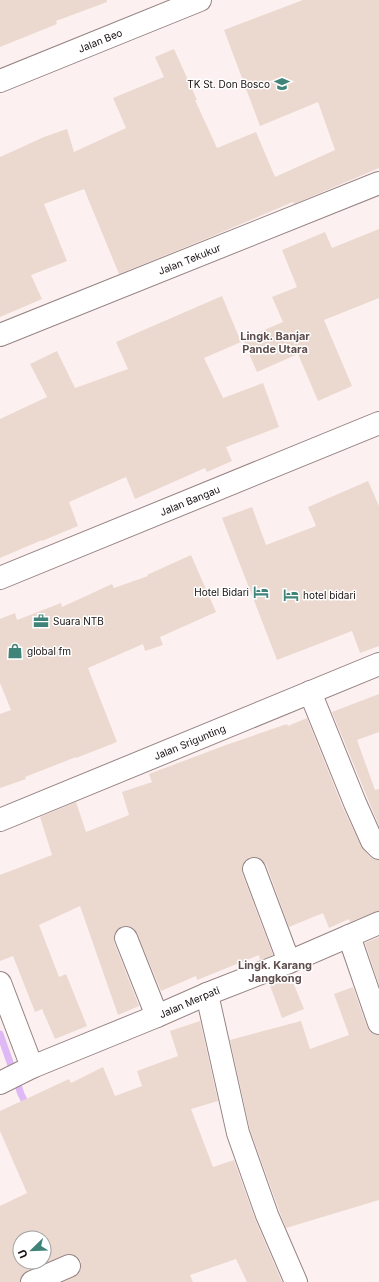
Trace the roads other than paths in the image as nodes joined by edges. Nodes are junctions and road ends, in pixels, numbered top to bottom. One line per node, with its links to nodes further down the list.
1 (200, 0): 2 (street, Jalan Beo)
2 (0, 81)
3 (379, 183): 4 (street, Jalan Tekukur)
4 (0, 335)
5 (379, 423): 6 (street, Jalan Bangau)
6 (0, 578)
7 (379, 664): 8 (street, Jalan Srigunting)
8 (310, 692): 9 (street, Jalan Srigunting); 10 (street)
9 (0, 820)
10 (379, 848)
11 (254, 869): 15 (street)
12 (379, 923): 13 (street, Jalan Merpati)
13 (349, 936): 15 (street, Jalan Merpati); 19 (street)
14 (126, 938): 18 (street)
15 (289, 962): 17 (street, Jalan Merpati)
16 (0, 983): 20 (street)
17 (207, 994): 18 (street, Jalan Merpati); 24 (street)
18 (157, 1016): 20 (street, Jalan Merpati)
19 (379, 1023)
20 (28, 1069): 21 (street, Jalan Merpati)
21 (0, 1083)
22 (69, 1266): 23 (street)
23 (32, 1282)
24 (296, 1282)

